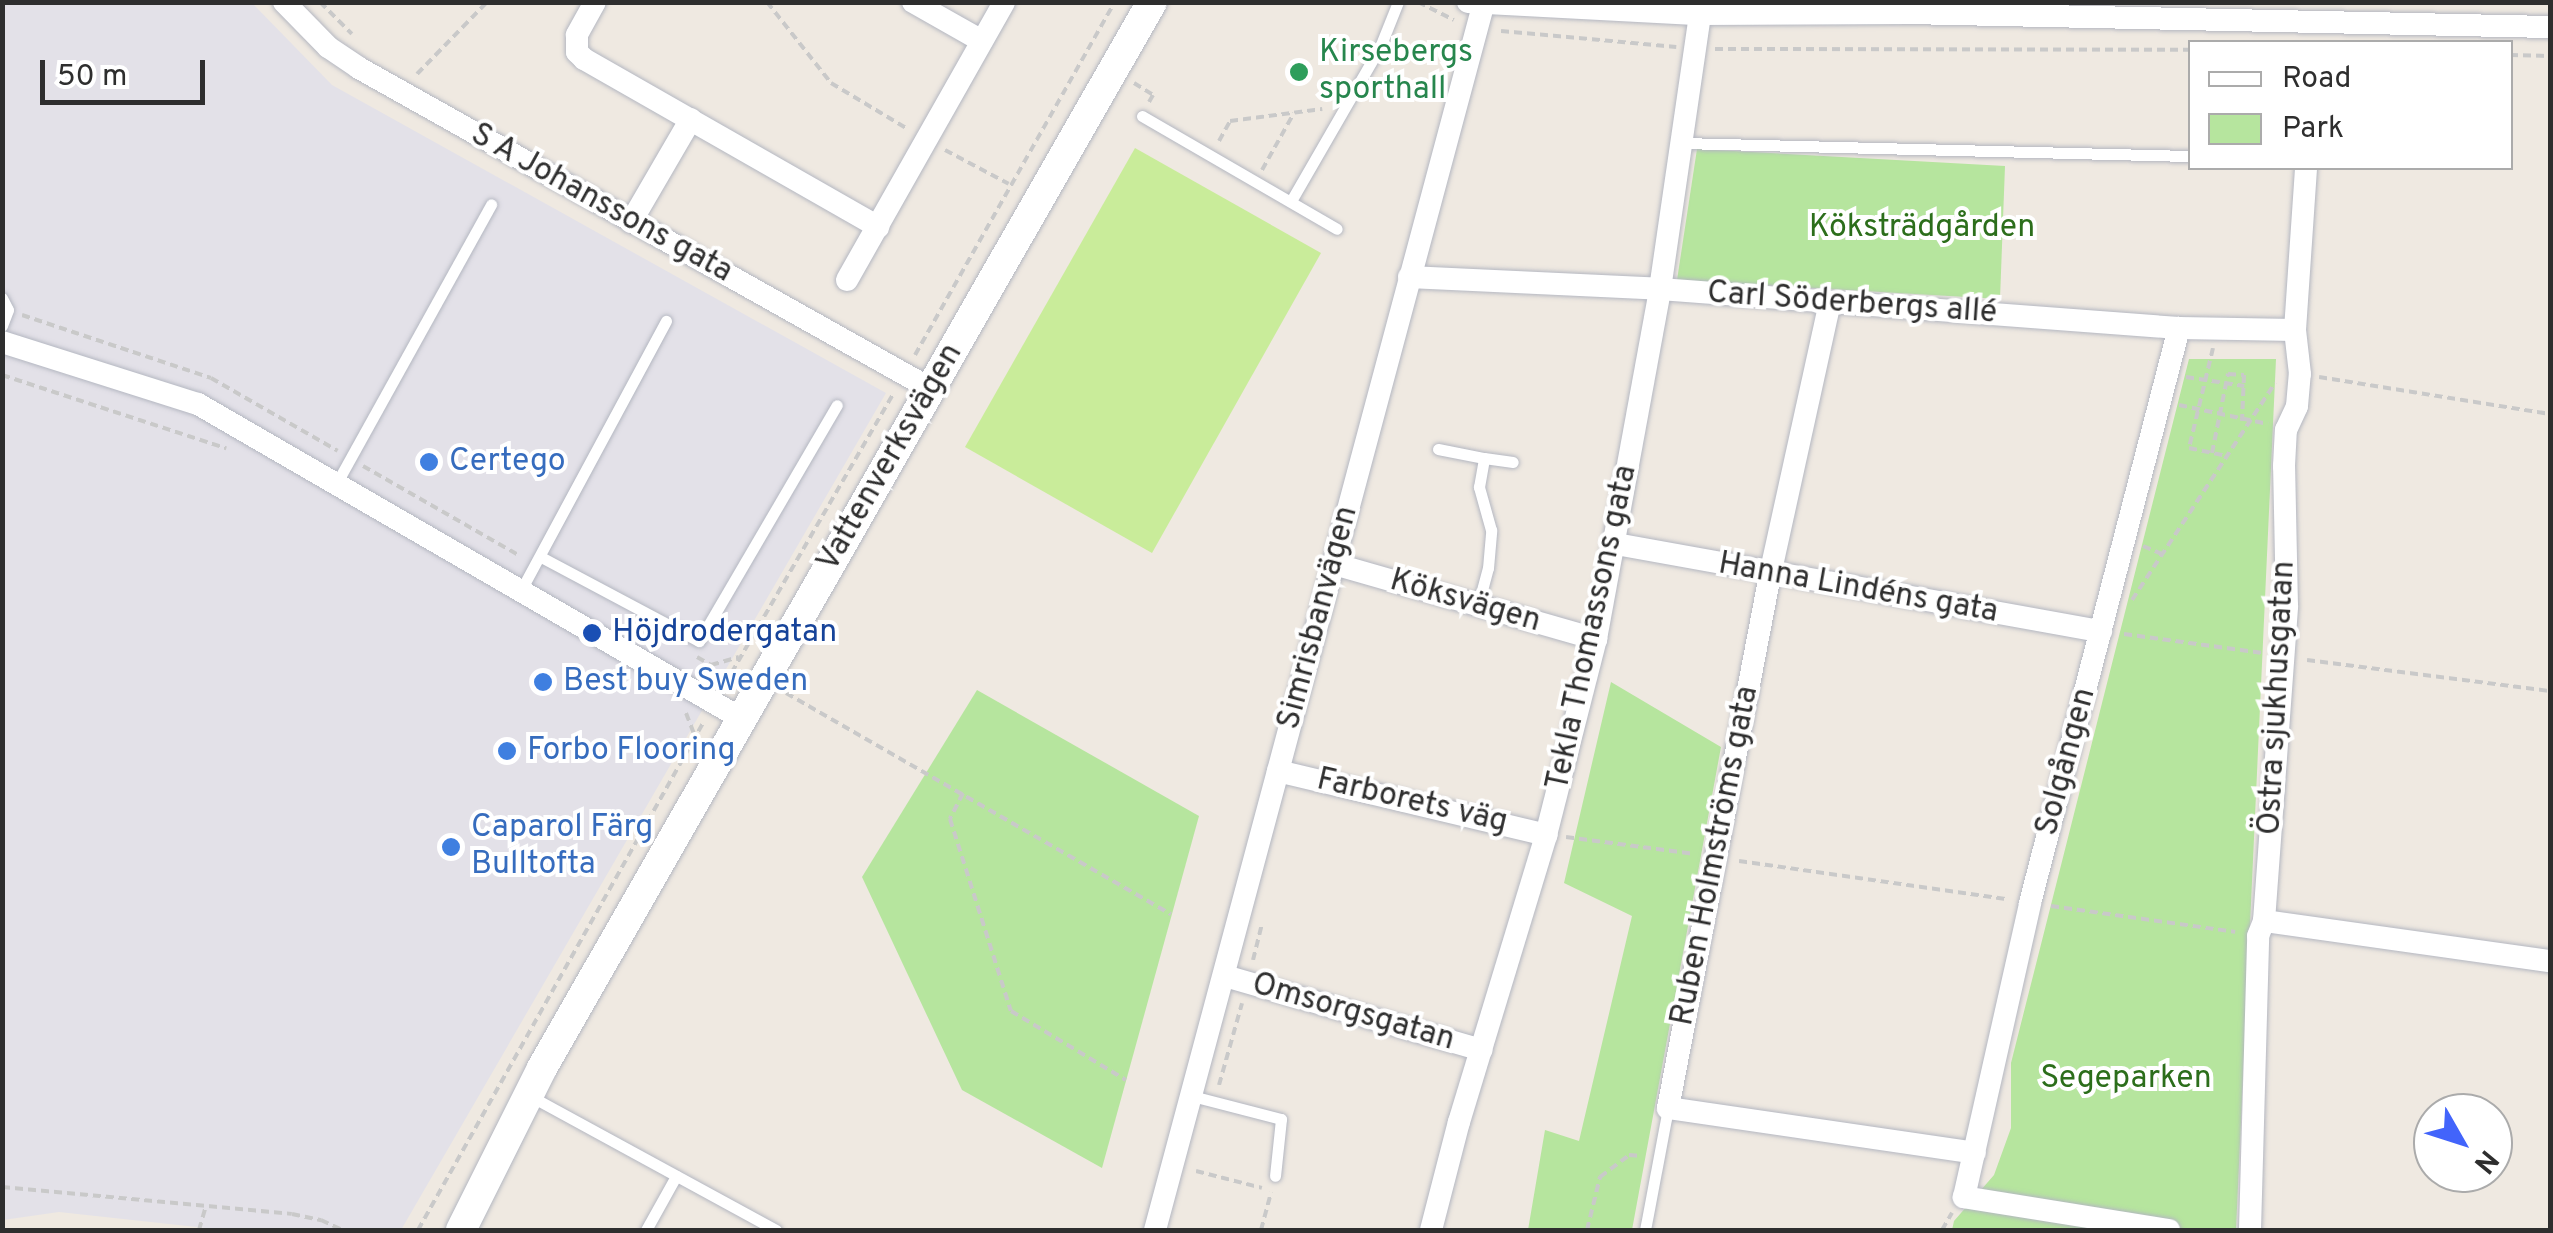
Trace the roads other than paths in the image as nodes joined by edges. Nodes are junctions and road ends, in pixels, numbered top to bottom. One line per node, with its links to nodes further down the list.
1 (284, 2): 19 (street, S A Johanssons gata)
2 (595, 2): 13 (street)
3 (913, 2): 11 (street)
4 (1004, 2): 11 (street)
5 (1152, 2): 32 (street, Vattenverksvägen)
6 (1398, 2): 17 (lane)
7 (1476, 4): 8 (street); 22 (street, Simrisbanvägen)
8 (1700, 14): 10 (street); 14 (street, Tekla Thomassons gata)
9 (2550, 27): 10 (street)
10 (2307, 33)
11 (982, 41): 20 (street)
12 (1142, 116): 17 (lane)
13 (691, 119): 19 (street); 20 (street)
14 (1682, 143): 15 (lane); 24 (street, Tekla Thomassons gata)
15 (2188, 156)
16 (2306, 170): 30 (street, Östra sjukhusgatan)
17 (1292, 201): 21 (lane)
18 (491, 204): 37 (lane)
19 (631, 222): 32 (street, S A Johanssons gata)
20 (878, 227): 23 (street)
21 (1337, 230)
22 (1409, 277): 24 (street, Carl Söderbergs allé); 40 (street, Simrisbanvägen)
23 (847, 280)
24 (1660, 290): 26 (street, Carl Söderbergs allé); 38 (street, Tekla Thomassons gata)
25 (2, 298): 28 (lane)
26 (1830, 302): 29 (street, Carl Söderbergs allé); 41 (street, Ruben Holmströms gata)
27 (666, 322): 39 (lane)
28 (2, 326)
29 (2179, 328): 30 (street, Carl Söderbergs allé); 44 (street, Solgången)
30 (2296, 340): 49 (street, Östra sjukhusgatan)
31 (2, 342): 37 (street)
32 (918, 382): 46 (street, Vattenverksvägen)
33 (837, 404): 39 (lane)
34 (1438, 449): 35 (lane)
35 (1484, 458): 36 (lane); 43 (lane)
36 (1513, 462)
37 (335, 486): 42 (street)
38 (1616, 544): 41 (street, Hanna Lindéns gata); 45 (street, Tekla Thomassons gata)
39 (541, 557): 42 (lane)
40 (1334, 564): 43 (street, Köksvägen); 47 (street, Simrisbanvägen)
41 (1770, 575): 44 (street, Hanna Lindéns gata); 55 (street, Ruben Holmströms gata)
42 (520, 592): 46 (street)
43 (1478, 605): 45 (street, Köksvägen)
44 (2101, 631): 56 (street, Solgången)
45 (1596, 639): 48 (street, Tekla Thomassons gata)
46 (742, 718): 53 (street, Vattenverksvägen)
47 (1278, 771): 48 (street, Farborets väg); 51 (street, Simrisbanvägen)
48 (1546, 834): 52 (street, Tekla Thomassons gata)
49 (2261, 928): 50 (street); 66 (street, Östra sjukhusgatan)
50 (2550, 962)
51 (1225, 976): 52 (street, Omsorgsgatan); 54 (street, Simrisbanvägen)
52 (1482, 1050): 63 (street, Tekla Thomassons gata)
53 (528, 1095): 57 (lane); 59 (street, Vattenverksvägen)
54 (1192, 1096): 58 (lane); 62 (street, Simrisbanvägen)
55 (1668, 1108): 56 (street); 64 (lane)
56 (1974, 1153): 65 (street, Solgången)
57 (676, 1176): 60 (lane); 61 (lane)
58 (1276, 1176)
59 (461, 1230)
60 (646, 1230)
61 (776, 1230)
62 (1156, 1230)
63 (1432, 1230)
64 (1645, 1230)
65 (2169, 1230)
66 (2250, 1230)

